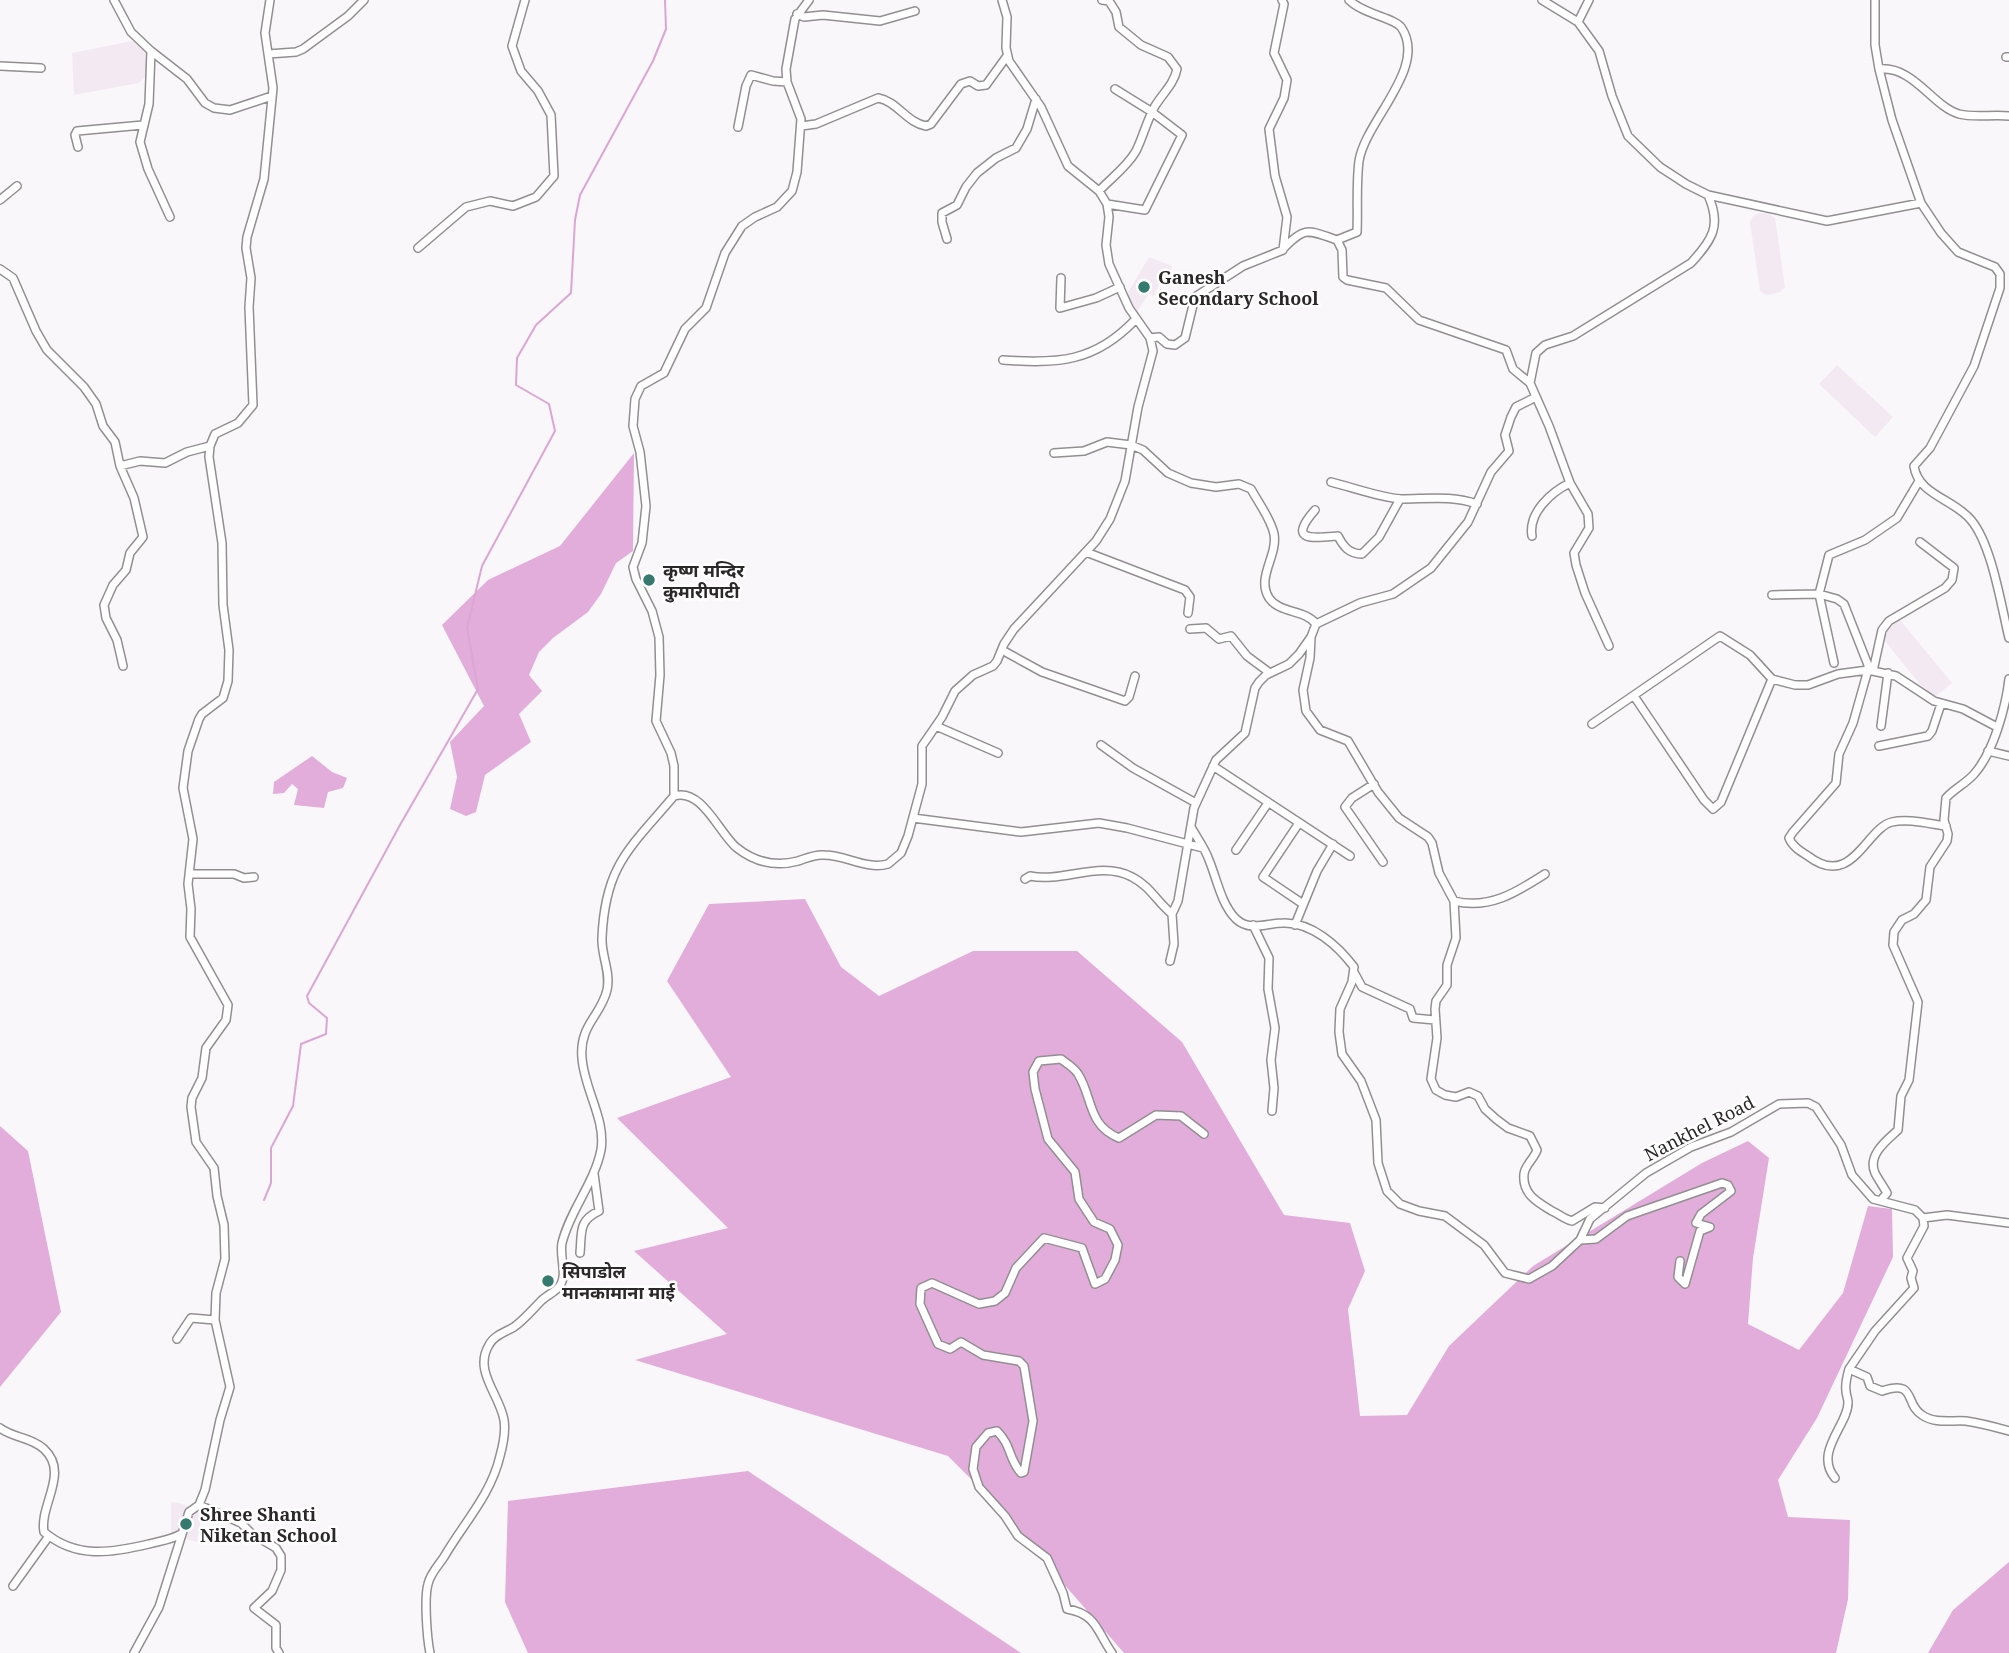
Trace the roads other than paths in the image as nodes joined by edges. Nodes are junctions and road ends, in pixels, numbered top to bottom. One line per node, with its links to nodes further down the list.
1 (114, 0): 16 (street)
2 (271, 0): 17 (street)
3 (364, 0): 17 (street)
4 (525, 0): 41 (street)
5 (809, 0): 14 (street)
6 (1102, 0): 26 (street)
7 (1282, 0): 42 (street)
8 (1349, 0): 40 (street)
9 (1542, 0): 15 (street)
10 (1589, 0): 15 (street)
11 (1875, 0): 21 (street)
12 (1004, 1): 18 (street)
13 (915, 11): 14 (street)
14 (797, 14): 22 (street)
15 (1578, 22): 34 (street)
16 (151, 51): 24 (street); 28 (street)
17 (268, 54): 24 (street)
18 (1007, 55): 25 (street); 29 (street)
19 (0, 66): 20 (street)
20 (41, 68)
21 (1879, 69): 27 (street); 36 (street)
22 (787, 82): 29 (street); 30 (street)
23 (1115, 89): 26 (street)
24 (272, 96): 52 (street)
25 (1036, 99): 33 (street); 39 (street)
26 (1152, 112): 33 (street); 37 (street)
27 (2009, 116)
28 (143, 125): 31 (street); 38 (street)
29 (801, 126): 94 (street)
30 (738, 127)
31 (78, 147)
32 (17, 186): 35 (street)
33 (1099, 191): 37 (street)
34 (1709, 195): 36 (street); 49 (street)
35 (0, 200)
36 (1921, 203): 55 (street)
37 (1107, 204): 45 (street)
38 (170, 217)
39 (947, 239)
40 (1337, 240): 42 (street); 49 (street)
41 (418, 248)
42 (1283, 250): 47 (street)
43 (0, 269): 54 (street)
44 (1061, 278): 45 (street)
45 (1120, 288): 46 (street)
46 (1135, 320): 47 (street); 48 (street)
47 (1150, 338): 51 (street)
48 (1003, 360)
49 (1530, 383): 50 (street)
50 (1536, 397): 57 (street); 59 (street)
51 (1131, 445): 53 (street); 63 (street); 67 (street)
52 (210, 446): 54 (street); 107 (street)
53 (1054, 453)
54 (120, 466): 74 (street)
55 (1919, 481): 64 (street); 70 (street)
56 (1331, 482): 58 (street)
57 (1570, 483): 61 (street); 71 (street)
58 (1400, 499): 59 (street); 60 (street)
59 (1477, 505): 67 (street)
60 (1315, 510)
61 (1532, 536)
62 (1920, 542): 75 (street)
63 (1086, 552): 66 (street); 72 (street)
64 (1819, 594): 65 (street); 73 (street); 75 (street)
65 (1772, 596)
66 (1188, 613)
67 (1316, 624): 69 (street)
68 (1190, 629): 76 (street)
69 (1311, 637): 76 (street); 93 (street)
70 (2009, 638)
71 (1609, 646)
72 (1002, 650): 78 (street); 84 (street)
73 (1834, 663)
74 (123, 666)
75 (1870, 670): 77 (street); 79 (street); 99 (street)
76 (1270, 673): 92 (street)
77 (1888, 673): 82 (street); 85 (street)
78 (1135, 676)
79 (1772, 679): 81 (street); 81 (street)
80 (2009, 679): 86 (street)
81 (1634, 696): 83 (street)
82 (1941, 704): 86 (street); 88 (street)
83 (1592, 724)
84 (936, 726): 90 (street); 97 (street)
85 (1881, 726)
86 (1997, 727): 89 (street)
87 (1101, 745): 95 (street)
88 (1879, 746)
89 (1988, 751): 91 (street); 99 (street)
90 (998, 753)
91 (2009, 756)
92 (1213, 766): 95 (street); 96 (street)
93 (1374, 784): 106 (street); 111 (street)
94 (674, 796): 97 (street); 121 (street)
95 (1196, 803): 100 (street)
96 (1268, 803): 98 (street); 104 (street)
97 (913, 818): 102 (street)
98 (1299, 823): 101 (street); 112 (street)
99 (1946, 826): 122 (street)
100 (1191, 827): 102 (street); 103 (street)
101 (1333, 844): 105 (street); 112 (street)
102 (1188, 845): 103 (street); 113 (street)
103 (1203, 848): 114 (street)
104 (1236, 850)
105 (1350, 856)
106 (1383, 862)
107 (190, 874): 109 (street); 129 (street)
108 (1545, 874): 111 (street)
109 (254, 877)
110 (1025, 879): 113 (street)
111 (1454, 901): 118 (street)
112 (1303, 905): 115 (street)
113 (1172, 914): 116 (street)
114 (1253, 925): 115 (street); 119 (street)
115 (1295, 925): 117 (street)
116 (1170, 961)
117 (1354, 973): 118 (street); 126 (street, Nankhel Road)
118 (1435, 1020): 123 (street)
119 (1272, 1111)
120 (1204, 1134): 142 (street)
121 (594, 1173): 127 (street); 141 (street)
122 (1881, 1200): 123 (street, Nankhel Road); 124 (street, Nankhel Road)
123 (1605, 1208): 126 (street, Nankhel Road)
124 (1923, 1218): 125 (street, Nankhel Road); 131 (street)
125 (2009, 1223)
126 (1580, 1240): 128 (street)
127 (580, 1253)
128 (1680, 1261)
129 (215, 1320): 130 (street); 135 (street)
130 (177, 1339)
131 (1849, 1369): 133 (street); 134 (street)
132 (0, 1428): 137 (street)
133 (2009, 1431)
134 (1835, 1478)
135 (199, 1506): 136 (street); 140 (street)
136 (181, 1534): 137 (street); 139 (street)
137 (49, 1536): 138 (street)
138 (13, 1586)
139 (134, 1653)
140 (279, 1653)
141 (430, 1653)
142 (1112, 1653)

